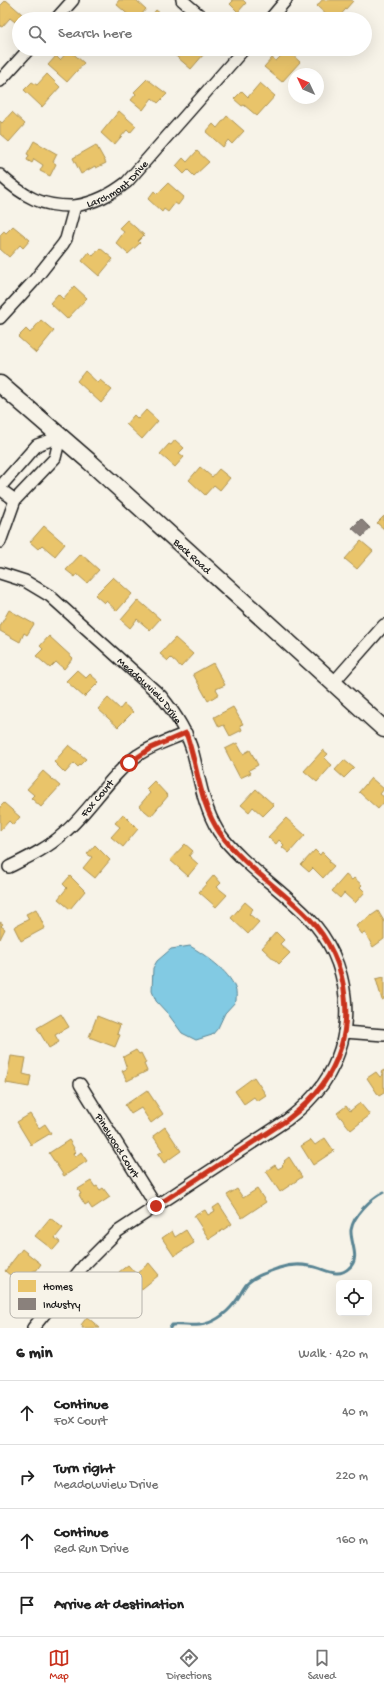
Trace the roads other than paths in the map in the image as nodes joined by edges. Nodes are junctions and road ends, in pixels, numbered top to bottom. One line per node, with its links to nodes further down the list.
1 (73, 0): 4 (street)
2 (182, 0): 5 (street)
3 (286, 0): 6 (street)
4 (62, 12)
5 (196, 12)
6 (276, 12)
7 (23, 56): 9 (street)
8 (236, 56): 11 (street, Larchmont Drive)
9 (0, 81)
10 (0, 175): 11 (street)
11 (76, 206): 12 (street, Larchmont Drive)
12 (0, 318)
13 (0, 384): 14 (main road, Beck Road)
14 (60, 437): 15 (street); 16 (street); 20 (main road, Beck Road)
15 (0, 488): 16 (street)
16 (15, 500): 17 (street)
17 (0, 542)
18 (0, 573): 22 (street, Meadowview Drive)
19 (384, 625): 20 (street)
20 (332, 683): 21 (main road, Beck Road)
21 (384, 729)
22 (186, 733): 23 (street, Fox Court); 24 (street, Meadowview Drive)
23 (10, 867)
24 (344, 1032): 25 (street); 27 (street, Meadowview Drive)
25 (384, 1035)
26 (80, 1084): 27 (street, Pinewood Court)
27 (156, 1206): 28 (street, Meadowview Drive)
28 (79, 1272)
29 (41, 1318): 30 (street, Meadowview Drive)
30 (33, 1328)

